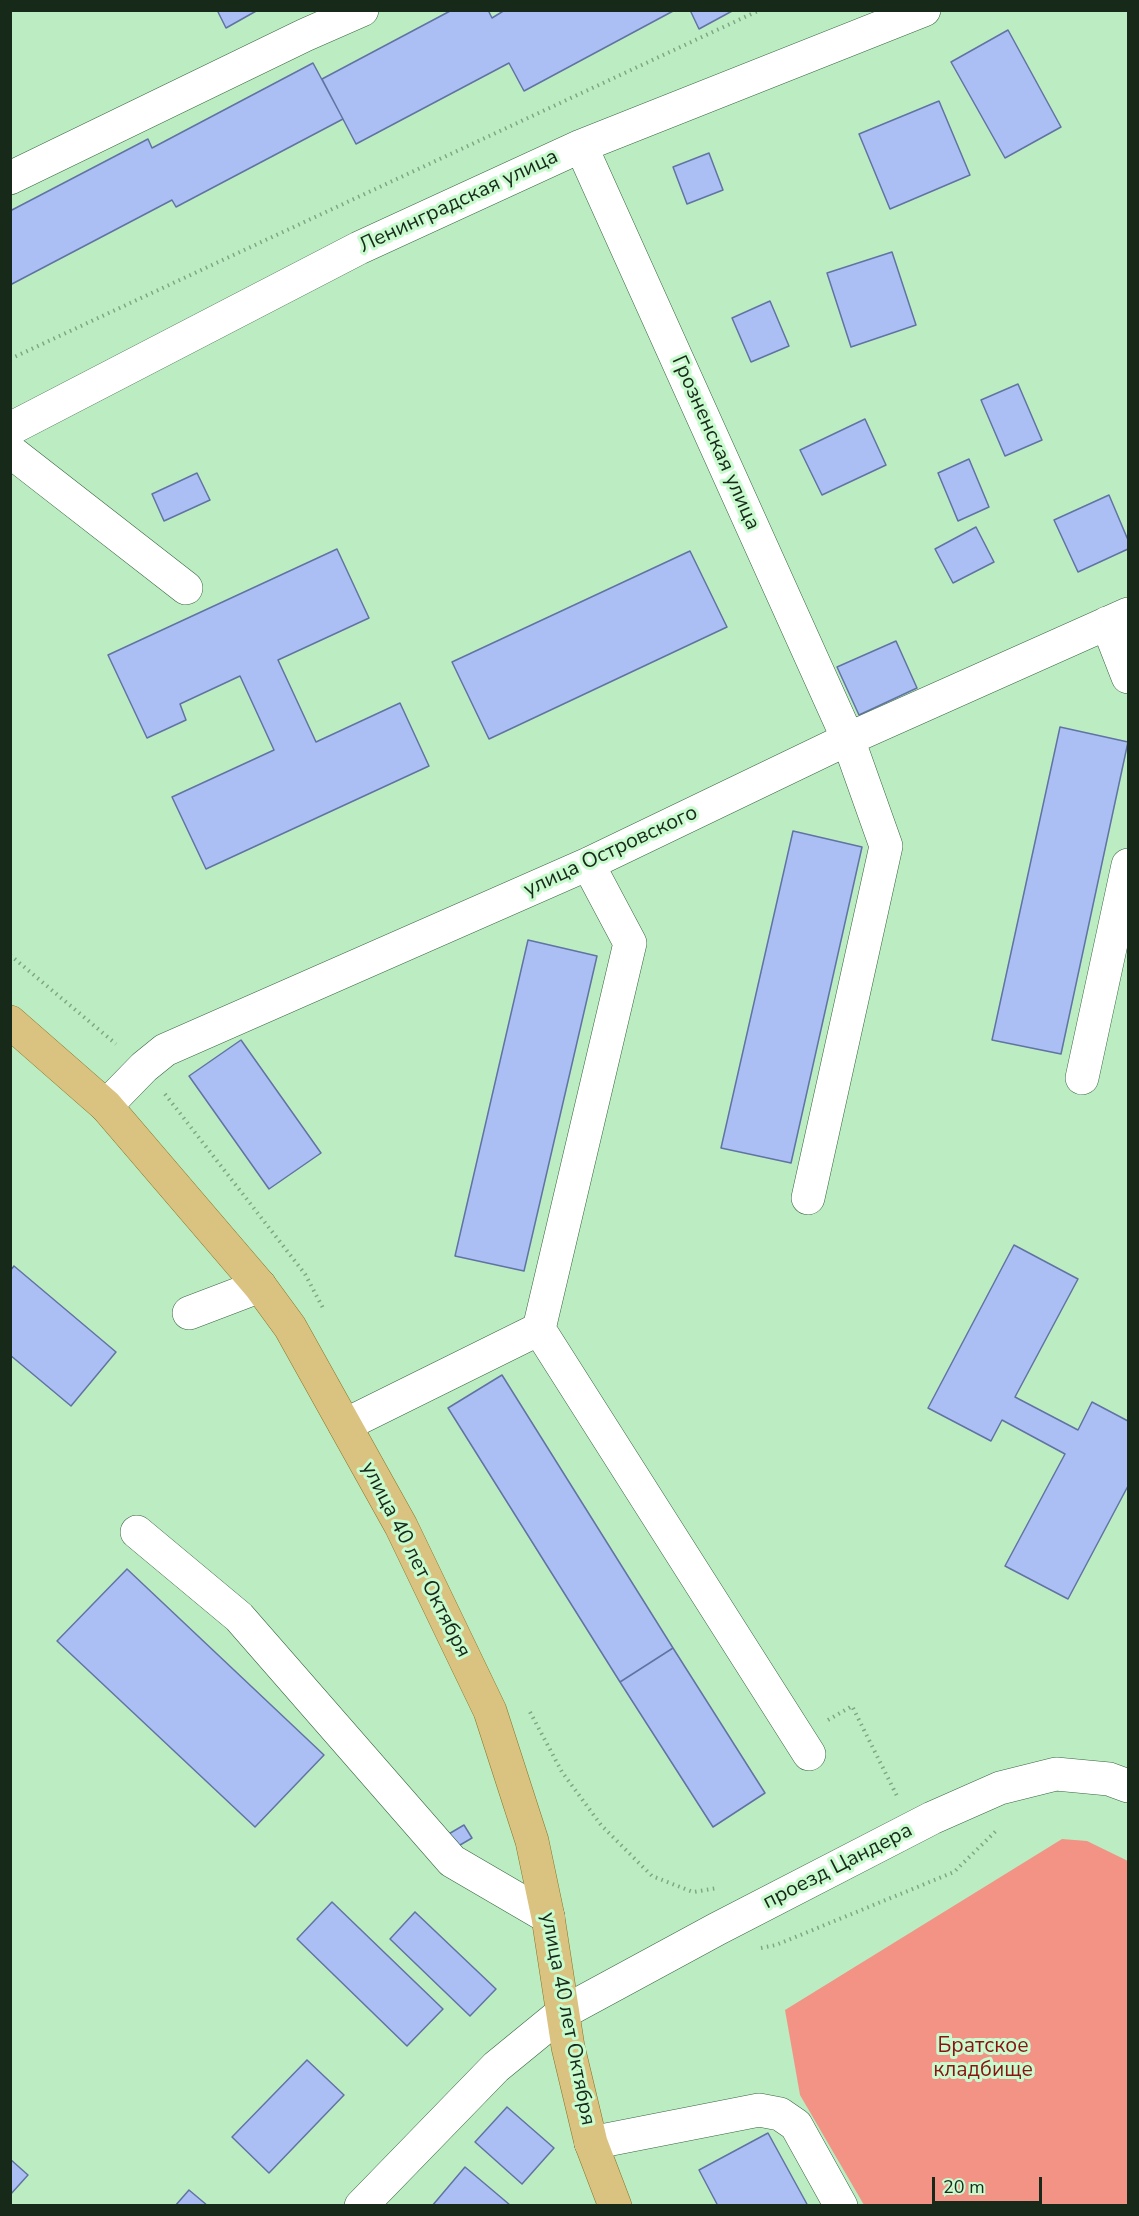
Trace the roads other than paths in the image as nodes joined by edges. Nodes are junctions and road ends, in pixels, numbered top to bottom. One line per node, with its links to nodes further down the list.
1 (362, 10): 4 (street)
2 (924, 10): 3 (street, Ленинградская улица)
3 (581, 146): 5 (street, Ленинградская улица); 10 (street, Грозненская улица)
4 (10, 178)
5 (10, 429)
6 (10, 451): 7 (street)
7 (186, 588)
8 (1118, 618): 9 (street); 10 (street, улица Островского)
9 (1128, 677)
10 (848, 739): 11 (street, улица Островского); 16 (street, Грозненская улица)
11 (588, 864): 15 (street, улица Островского); 19 (street)
12 (1128, 865): 14 (street)
13 (10, 1022): 15 (main road, улица 40 лет Октября)
14 (1082, 1078)
15 (106, 1106): 17 (main road, улица 40 лет Октября)
16 (808, 1198)
17 (260, 1287): 18 (street); 20 (main road, улица 40 лет Октября)
18 (189, 1313)
19 (539, 1329): 20 (street); 22 (street)
20 (345, 1425): 24 (main road, улица 40 лет Октября)
21 (137, 1532): 24 (street)
22 (803, 1745)
23 (1128, 1786): 25 (street, проезд Цандера)
24 (548, 1917): 25 (main road, улица 40 лет Октября)
25 (562, 2013): 26 (main road, улица 40 лет Октября); 27 (street, проезд Цандера)
26 (591, 2144): 28 (main road, улица 40 лет Октября); 29 (street)
27 (361, 2205)
28 (615, 2205)
29 (841, 2205)

